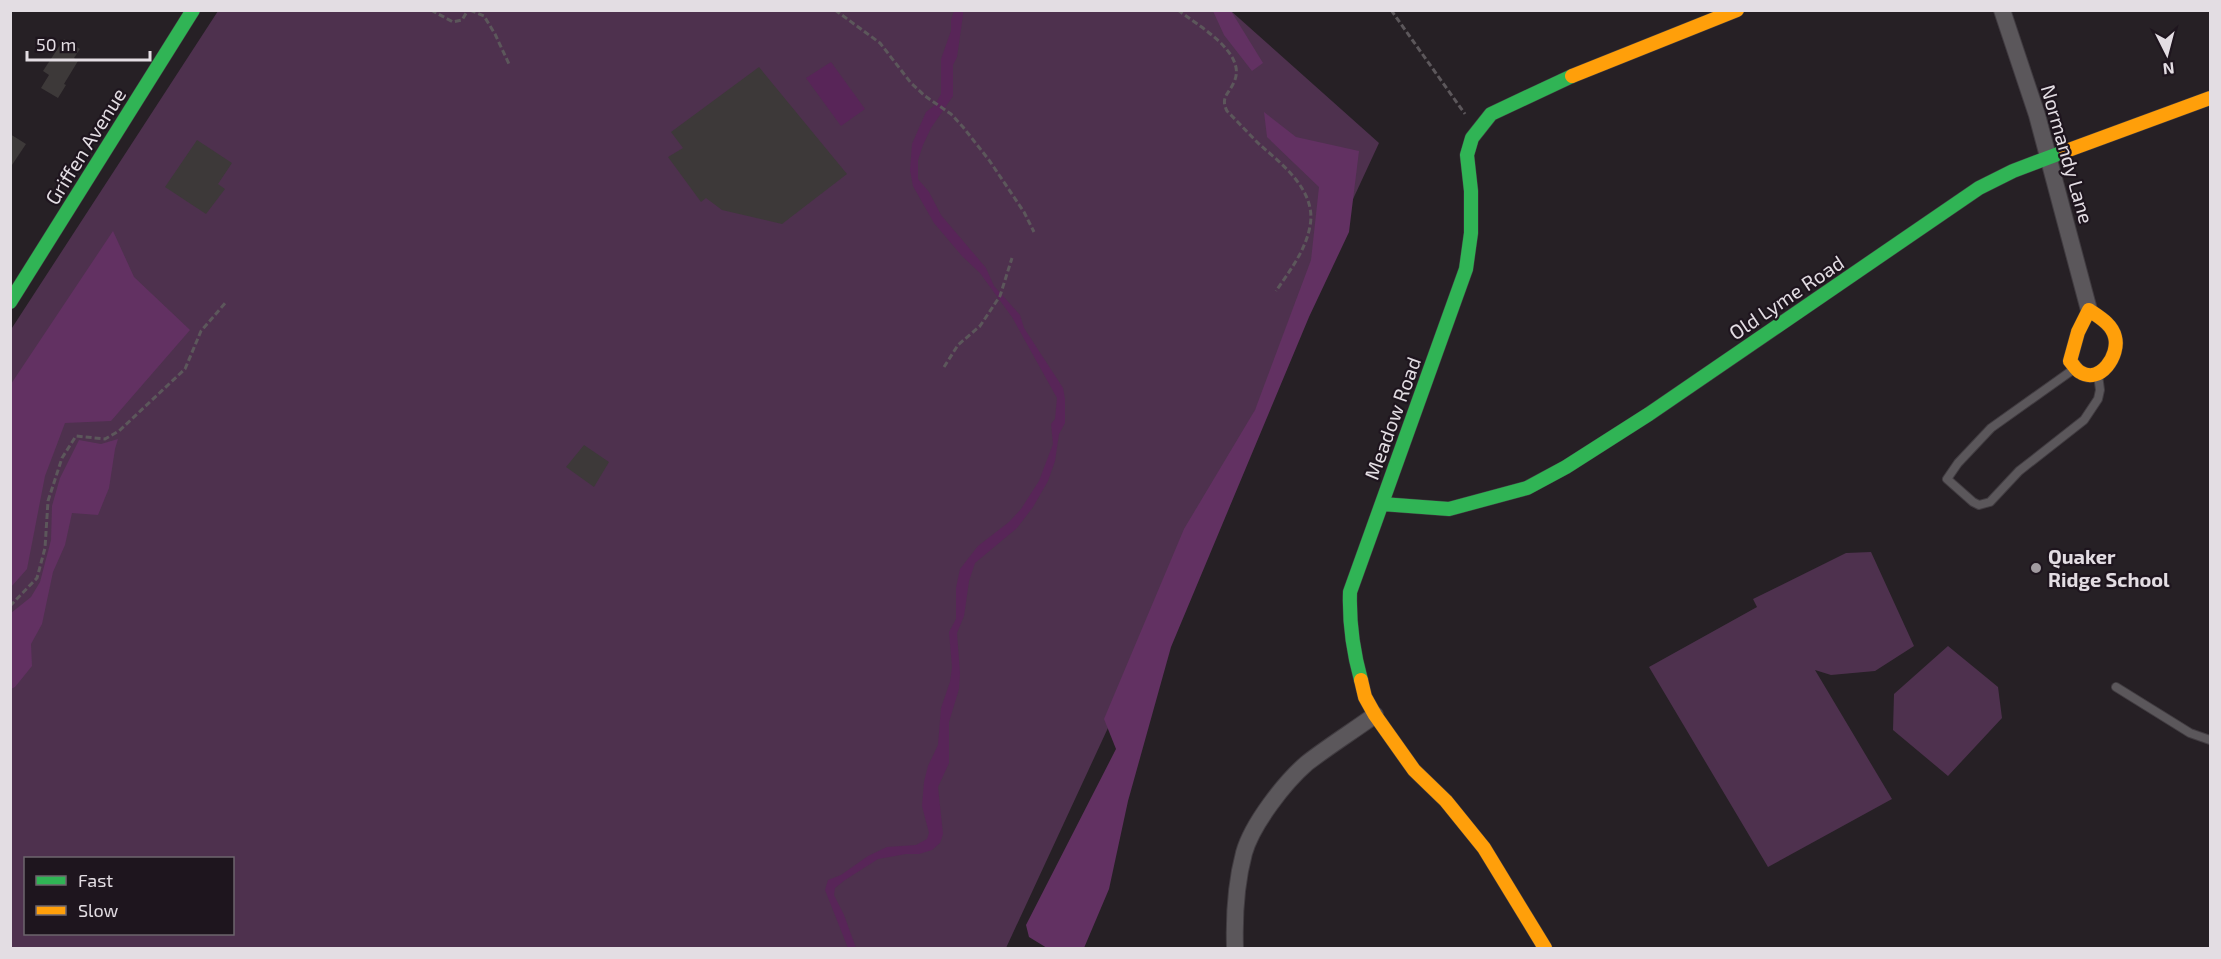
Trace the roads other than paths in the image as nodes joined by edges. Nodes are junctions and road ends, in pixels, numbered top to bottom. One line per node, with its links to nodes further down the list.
1 (193, 10): 6 (street, Griffen Avenue)
2 (1737, 10): 10 (street, Meadow Road)
3 (2002, 10): 5 (street, Normandy Lane)
4 (2211, 98): 5 (street, Old Lyme Road)
5 (2049, 158): 7 (street, Normandy Lane); 10 (street, Old Lyme Road)
6 (10, 302)
7 (2089, 310): 8 (street); 9 (street)
8 (2074, 369): 9 (street); 9 (lane)
9 (2098, 374)
10 (1383, 504): 12 (street, Meadow Road)
11 (2116, 687): 13 (lane)
12 (1375, 716): 14 (street); 15 (street, Meadow Road)
13 (2211, 740)
14 (1235, 948)
15 (1545, 948)

